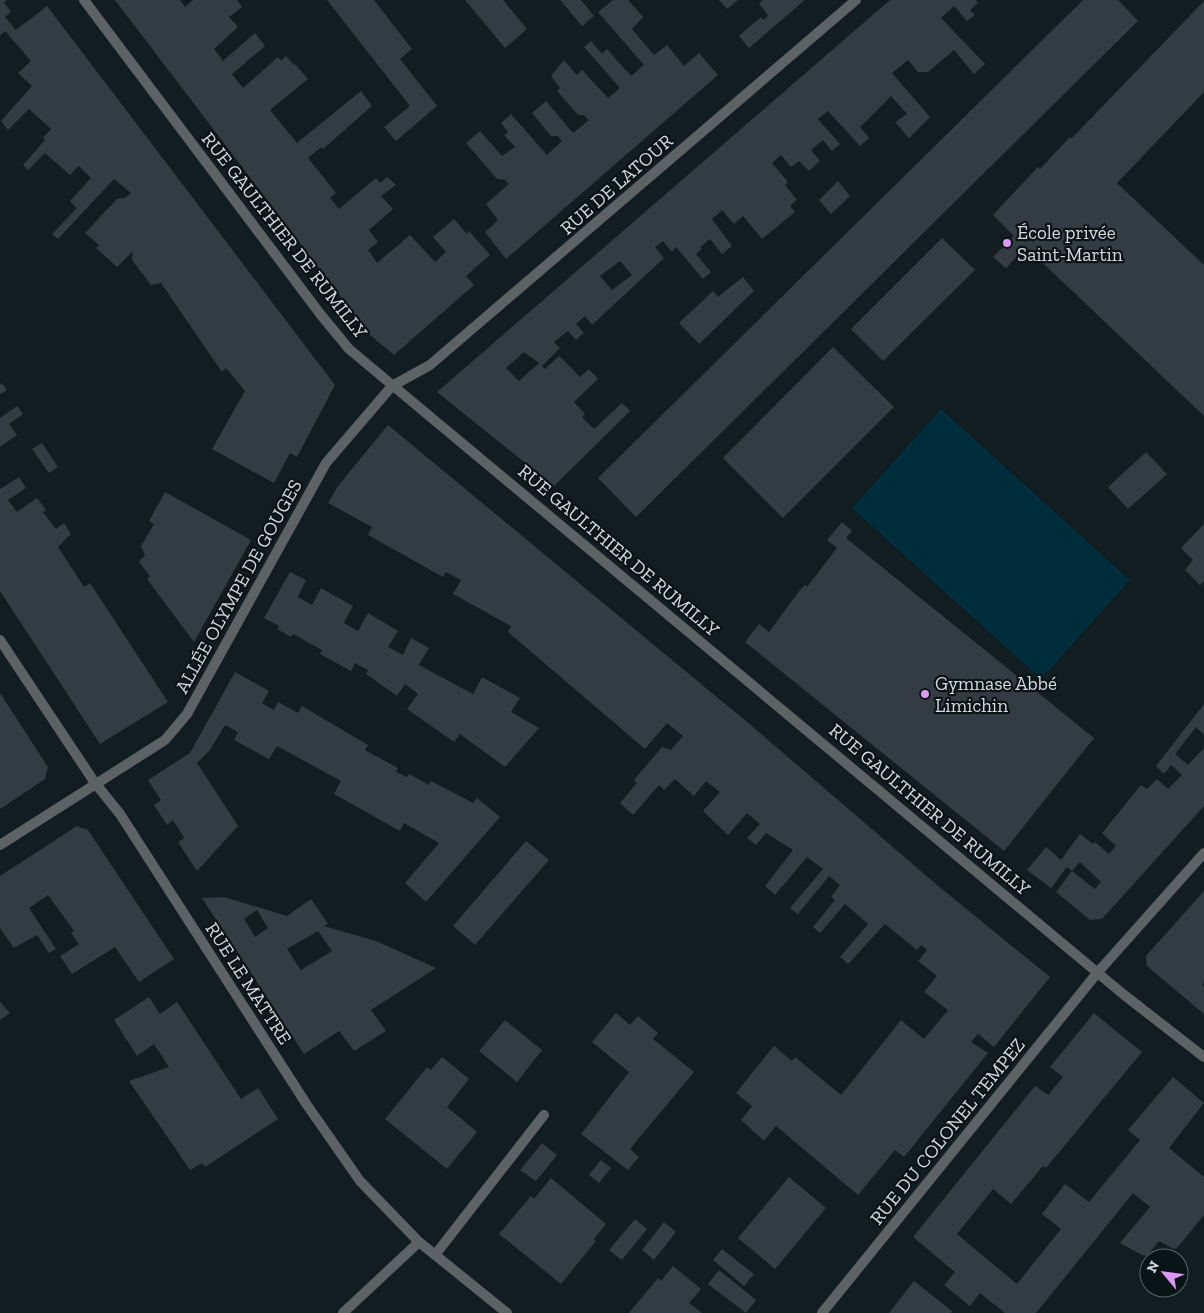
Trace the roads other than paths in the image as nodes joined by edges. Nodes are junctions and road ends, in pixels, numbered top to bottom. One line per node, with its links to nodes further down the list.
1 (84, 0): 3 (street, RUE GAULTHIER DE RUMILLY)
2 (856, 0): 3 (street, RUE DE LATOUR)
3 (392, 386): 5 (street, ALLÉE OLYMPE DE GOUGES); 8 (street, RUE GAULTHIER DE RUMILLY)
4 (0, 640): 5 (street, RUE LE MATTRE)
5 (95, 783): 6 (street, ALLÉE OLYMPE DE GOUGES); 11 (street, RUE LE MATTRE)
6 (0, 845)
7 (1204, 853): 8 (street, RUE DU COLONEL TEMPEZ)
8 (1098, 972): 9 (street, RUE GAULTHIER DE RUMILLY); 15 (street, RUE DU COLONEL TEMPEZ)
9 (1204, 1057)
10 (544, 1115): 12 (street)
11 (419, 1242): 12 (street, RUE LE MATTRE); 13 (street)
12 (435, 1255): 14 (street, RUE LE MATTRE)
13 (343, 1313)
14 (507, 1313)
15 (822, 1313)

